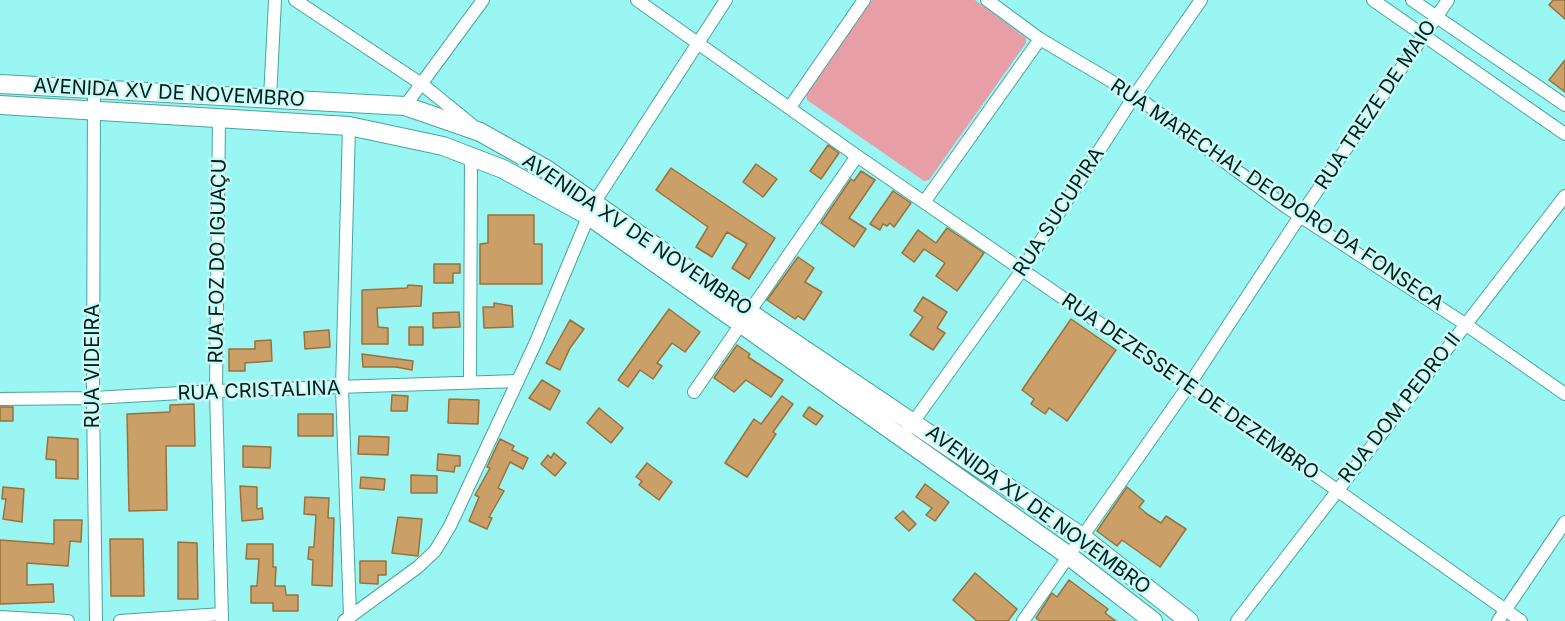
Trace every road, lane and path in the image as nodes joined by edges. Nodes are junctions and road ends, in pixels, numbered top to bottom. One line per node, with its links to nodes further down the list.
1 (275, 0): 20 (street)
2 (294, 0): 17 (street)
3 (483, 0): 17 (street)
4 (637, 0): 15 (street, RUA DEZESSETE DE DEZEMBRO)
5 (726, 0): 15 (street)
6 (864, 0): 24 (street)
7 (987, 0): 14 (street, RUA MARECHAL DEODORO DA FONSECA)
8 (1201, 0): 19 (street, RUA SUCUPIRA)
9 (1373, 0): 13 (street)
10 (1412, 0): 12 (street)
11 (1448, 0): 12 (street, RUA TREZE DE MAIO)
12 (1437, 17): 13 (street, RUA TREZE DE MAIO); 22 (street)
13 (1424, 36): 29 (street); 35 (street, RUA TREZE DE MAIO)
14 (1040, 39): 19 (street, RUA MARECHAL DEODORO DA FONSECA); 33 (street)
15 (697, 42): 24 (street, RUA DEZESSETE DE DEZEMBRO); 34 (street)
16 (0, 84): 18 (main road, AVENIDA XV DE NOVEMBRO)
17 (423, 85): 23 (street); 28 (street)
18 (94, 90): 20 (main road, AVENIDA XV DE NOVEMBRO); 25 (street, RUA VIDEIRA)
19 (1135, 95): 35 (street, RUA MARECHAL DEODORO DA FONSECA); 36 (street, RUA SUCUPIRA)
20 (270, 98): 23 (main road, AVENIDA XV DE NOVEMBRO)
21 (0, 105): 25 (main road, AVENIDA XV DE NOVEMBRO)
22 (1565, 105)
23 (405, 106): 28 (main road, AVENIDA XV DE NOVEMBRO)
24 (790, 107): 31 (street, RUA DEZESSETE DE DEZEMBRO)
25 (93, 112): 26 (main road, AVENIDA XV DE NOVEMBRO); 46 (street, RUA VIDEIRA)
26 (219, 117): 27 (main road, AVENIDA XV DE NOVEMBRO); 43 (street, RUA FOZ DO IGUAÇU)
27 (349, 126): 30 (main road, AVENIDA XV DE NOVEMBRO); 42 (street)
28 (480, 132): 34 (main road, AVENIDA XV DE NOVEMBRO)
29 (1565, 134)
30 (471, 155): 34 (main road, AVENIDA XV DE NOVEMBRO); 40 (street)
31 (857, 156): 33 (street, RUA DEZESSETE DE DEZEMBRO); 37 (street)
32 (1565, 196): 38 (street, RUA DOM PEDRO II)
33 (925, 201): 36 (street, RUA DEZESSETE DE DEZEMBRO)
34 (592, 210): 37 (main road, AVENIDA XV DE NOVEMBRO); 39 (street)
35 (1300, 216): 38 (street, RUA MARECHAL DEODORO DA FONSECA); 41 (street, RUA TREZE DE MAIO)
36 (1022, 270): 41 (street, RUA DEZESSETE DE DEZEMBRO); 48 (street, RUA SUCUPIRA)
37 (743, 317): 44 (street); 48 (main road, AVENIDA XV DE NOVEMBRO); 49 (main road, AVENIDA XV DE NOVEMBRO)
38 (1465, 324): 45 (street, RUA MARECHAL DEODORO DA FONSECA); 50 (street, RUA DOM PEDRO II)
39 (518, 381): 40 (street, RUA CRISTALINA); 57 (street)
40 (470, 382): 42 (street, RUA CRISTALINA)
41 (1189, 385): 50 (street, RUA DEZESSETE DE DEZEMBRO); 52 (street, RUA TREZE DE MAIO)
42 (342, 388): 43 (street, RUA CRISTALINA); 57 (street)
43 (216, 391): 46 (street, RUA CRISTALINA); 56 (street, RUA FOZ DO IGUAÇU)
44 (694, 392)
45 (1565, 394)
46 (93, 398): 47 (street, RUA CRISTALINA); 59 (street, RUA VIDEIRA)
47 (0, 399)
48 (914, 422): 49 (street, RUA SUCUPIRA); 52 (main road, AVENIDA XV DE NOVEMBRO)
49 (901, 439): 53 (main road, AVENIDA XV DE NOVEMBRO)
50 (1336, 490): 54 (street, RUA DEZESSETE DE DEZEMBRO); 64 (street, RUA DOM PEDRO II)
51 (1565, 522): 54 (street)
52 (1082, 537): 53 (street, RUA TREZE DE MAIO); 63 (main road, AVENIDA XV DE NOVEMBRO)
53 (1069, 556): 61 (street, RUA TREZE DE MAIO); 62 (main road, AVENIDA XV DE NOVEMBRO)
54 (1502, 616): 65 (street, RUA DEZESSETE DE DEZEMBRO)
55 (0, 617): 58 (street)
56 (222, 617): 60 (street)
57 (347, 619)
58 (68, 621)
59 (96, 621)
60 (120, 621)
61 (1023, 621)
62 (1153, 621)
63 (1189, 621)
64 (1237, 621)
65 (1521, 621)

